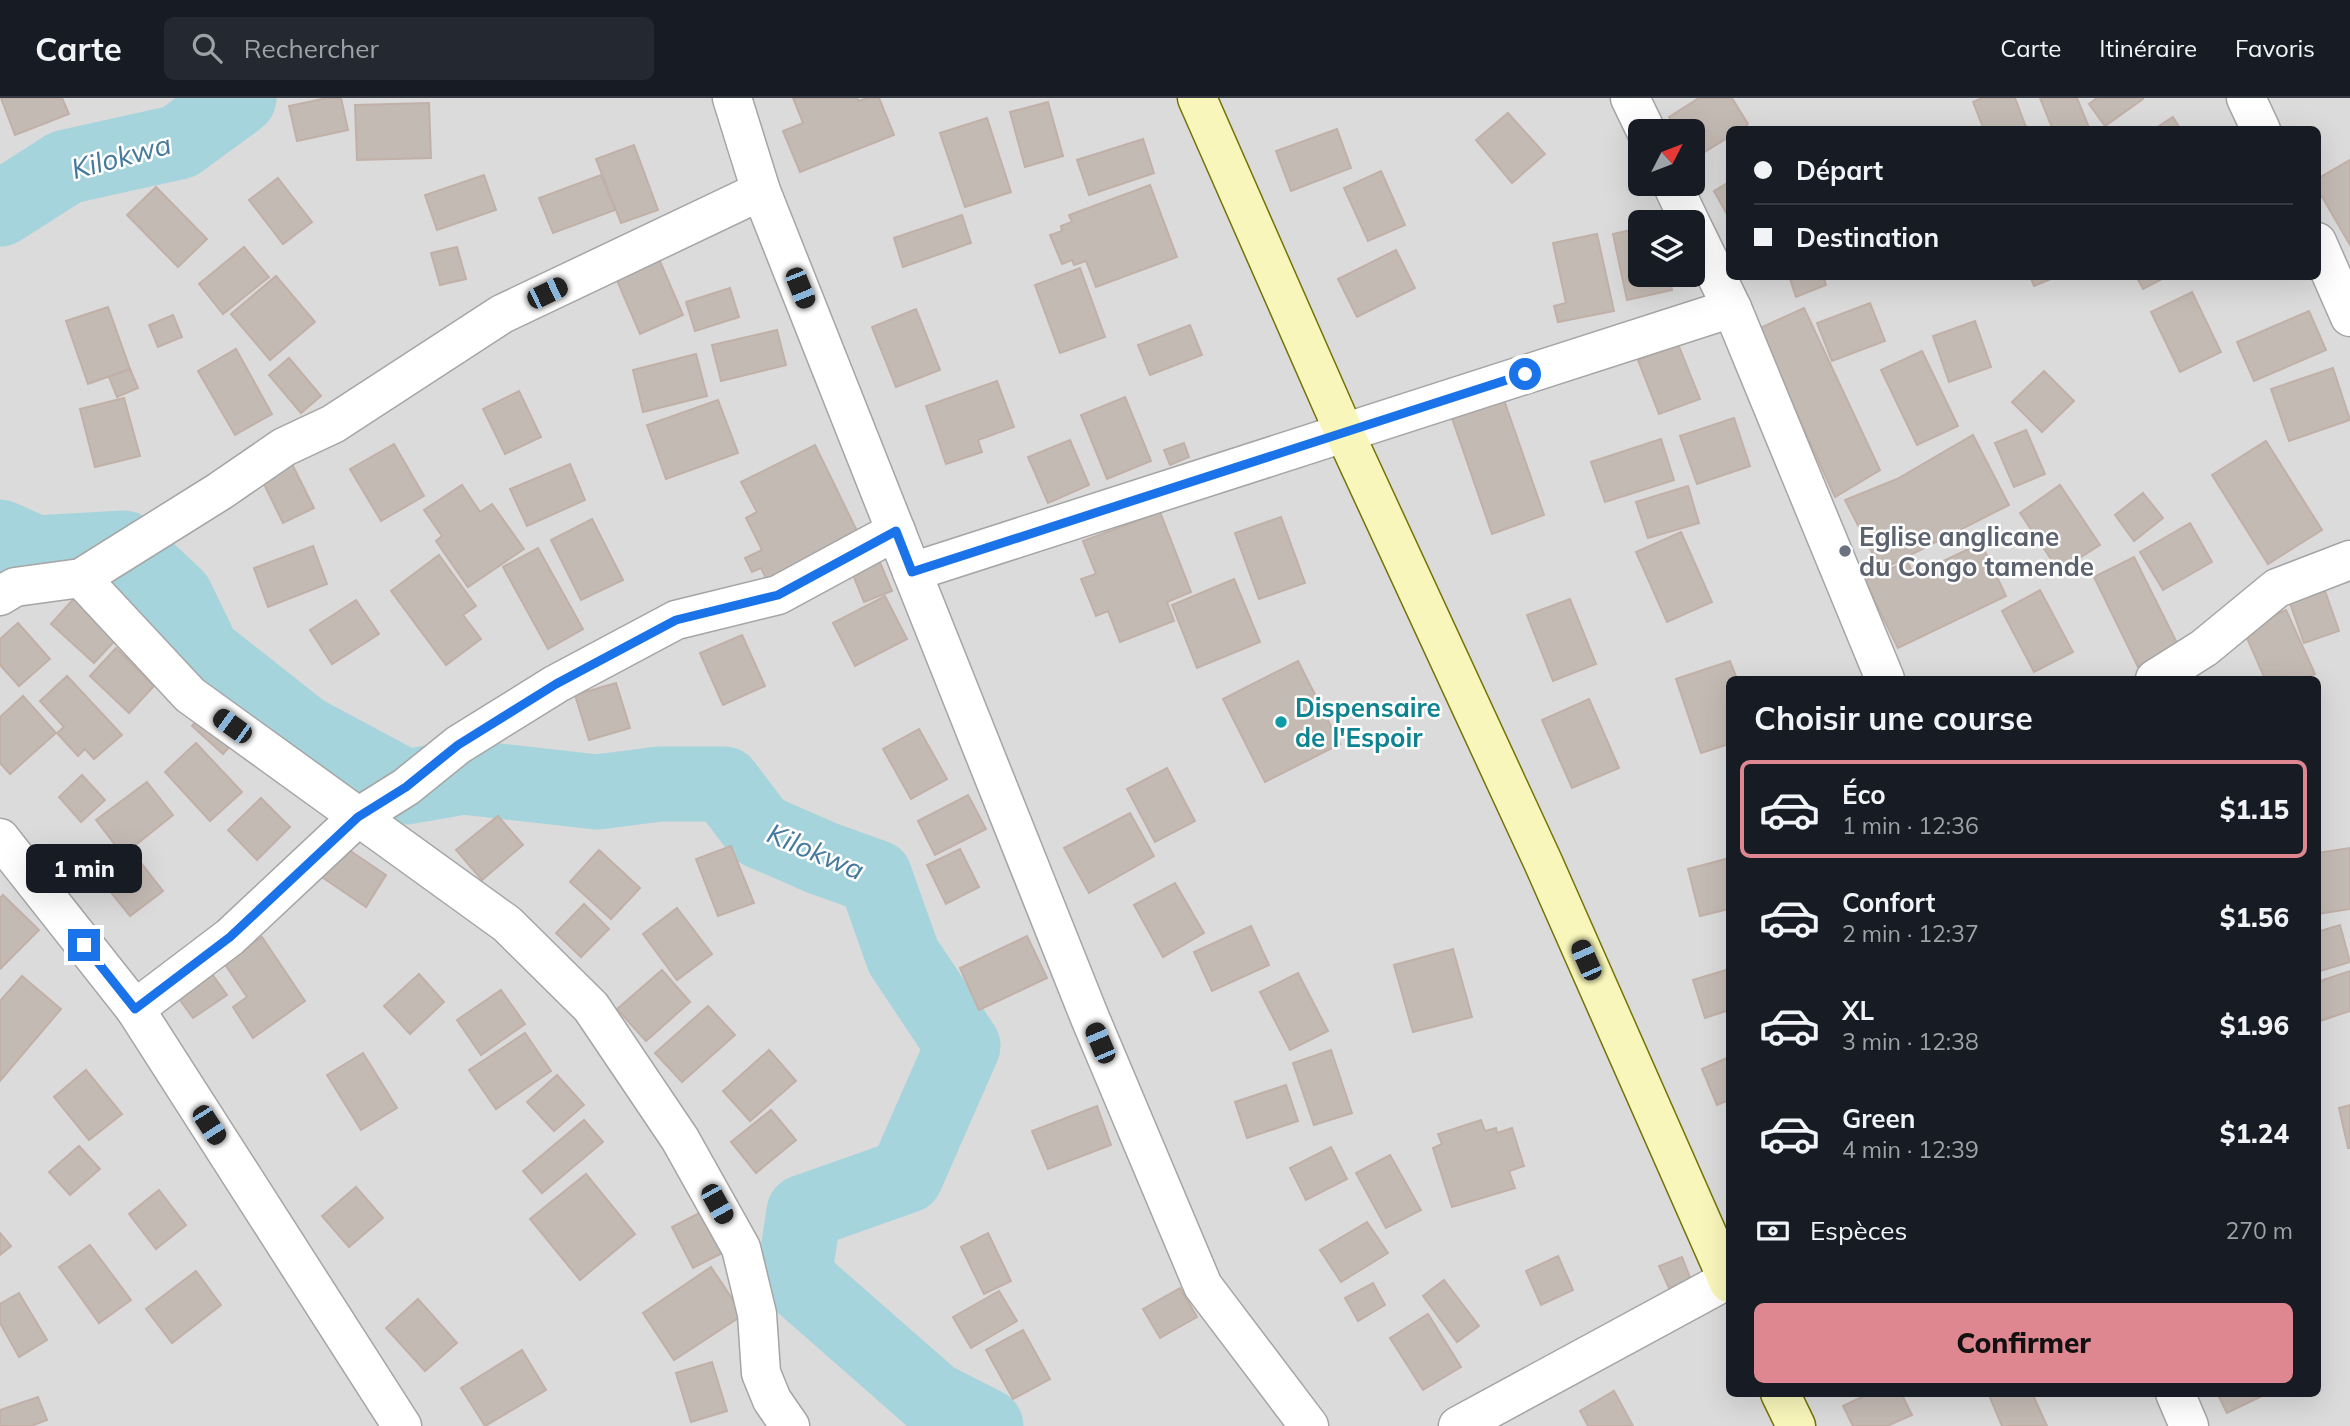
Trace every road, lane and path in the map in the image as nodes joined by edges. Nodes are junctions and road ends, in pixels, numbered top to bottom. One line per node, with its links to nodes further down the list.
1 (732, 98): 7 (street)
2 (1197, 98): 12 (street)
3 (1630, 98): 5 (street)
4 (2246, 98): 6 (street)
5 (1640, 119)
6 (2260, 126)
7 (761, 191): 13 (street); 16 (street)
8 (2321, 251): 11 (street)
9 (1705, 253): 10 (street)
10 (1732, 308): 12 (street); 18 (street)
11 (2350, 317)
12 (1344, 432): 15 (street); 23 (street)
13 (896, 531): 15 (street); 20 (street)
14 (2350, 560): 19 (street)
15 (912, 572): 29 (street)
16 (81, 578): 17 (street); 20 (street)
17 (0, 596)
18 (1884, 676)
19 (2160, 676)
20 (358, 817): 22 (street); 28 (street)
21 (0, 838): 22 (street)
22 (135, 1009): 27 (street)
23 (1726, 1273)
24 (1726, 1282): 30 (street)
25 (1782, 1397): 31 (street)
26 (2177, 1397): 32 (street)
27 (402, 1426)
28 (790, 1426)
29 (1309, 1426)
30 (1458, 1426)
31 (1796, 1426)
32 (2189, 1426)

